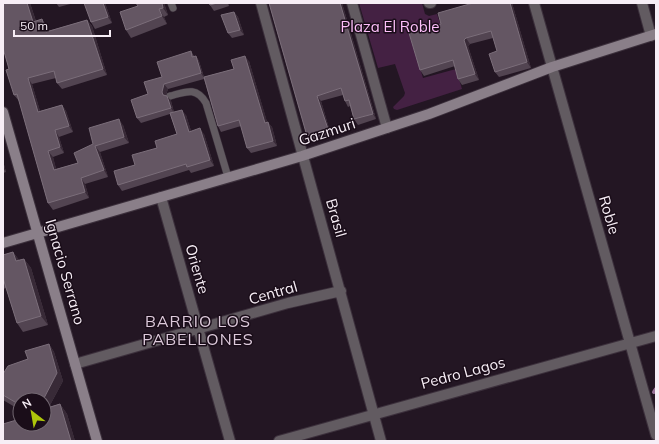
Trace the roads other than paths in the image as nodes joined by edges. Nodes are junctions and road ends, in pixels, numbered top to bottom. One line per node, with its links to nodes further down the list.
1 (261, 3): 10 (street, Brasil)
2 (352, 3): 9 (street)
3 (534, 3): 6 (street, Roble)
4 (642, 3): 5 (street)
5 (654, 35): 6 (street, Gazmuri)
6 (552, 67): 9 (street, Gazmuri); 18 (street, Roble)
7 (170, 96): 11 (lane)
8 (3, 112): 13 (street, Ignacio Serrano)
9 (387, 128): 10 (street, Gazmuri)
10 (302, 156): 11 (street, Gazmuri); 15 (street, Brasil)
11 (228, 177): 12 (street, Gazmuri)
12 (161, 197): 13 (street, Gazmuri); 16 (street, Oriente)
13 (38, 233): 14 (street, Gazmuri); 19 (street, Ignacio Serrano)
14 (3, 243)
15 (341, 290): 16 (street, Central); 20 (street, Brasil)
16 (198, 330): 19 (street, Central); 23 (street, Oriente)
17 (656, 336): 18 (street, Pedro Lagos)
18 (629, 344): 20 (street, Pedro Lagos); 21 (street, Roble)
19 (75, 364): 22 (street, Ignacio Serrano)
20 (374, 414): 24 (street, Pedro Lagos); 25 (street, Brasil)
21 (656, 435)
22 (97, 441)
23 (230, 441)
24 (279, 441)
25 (381, 441)

